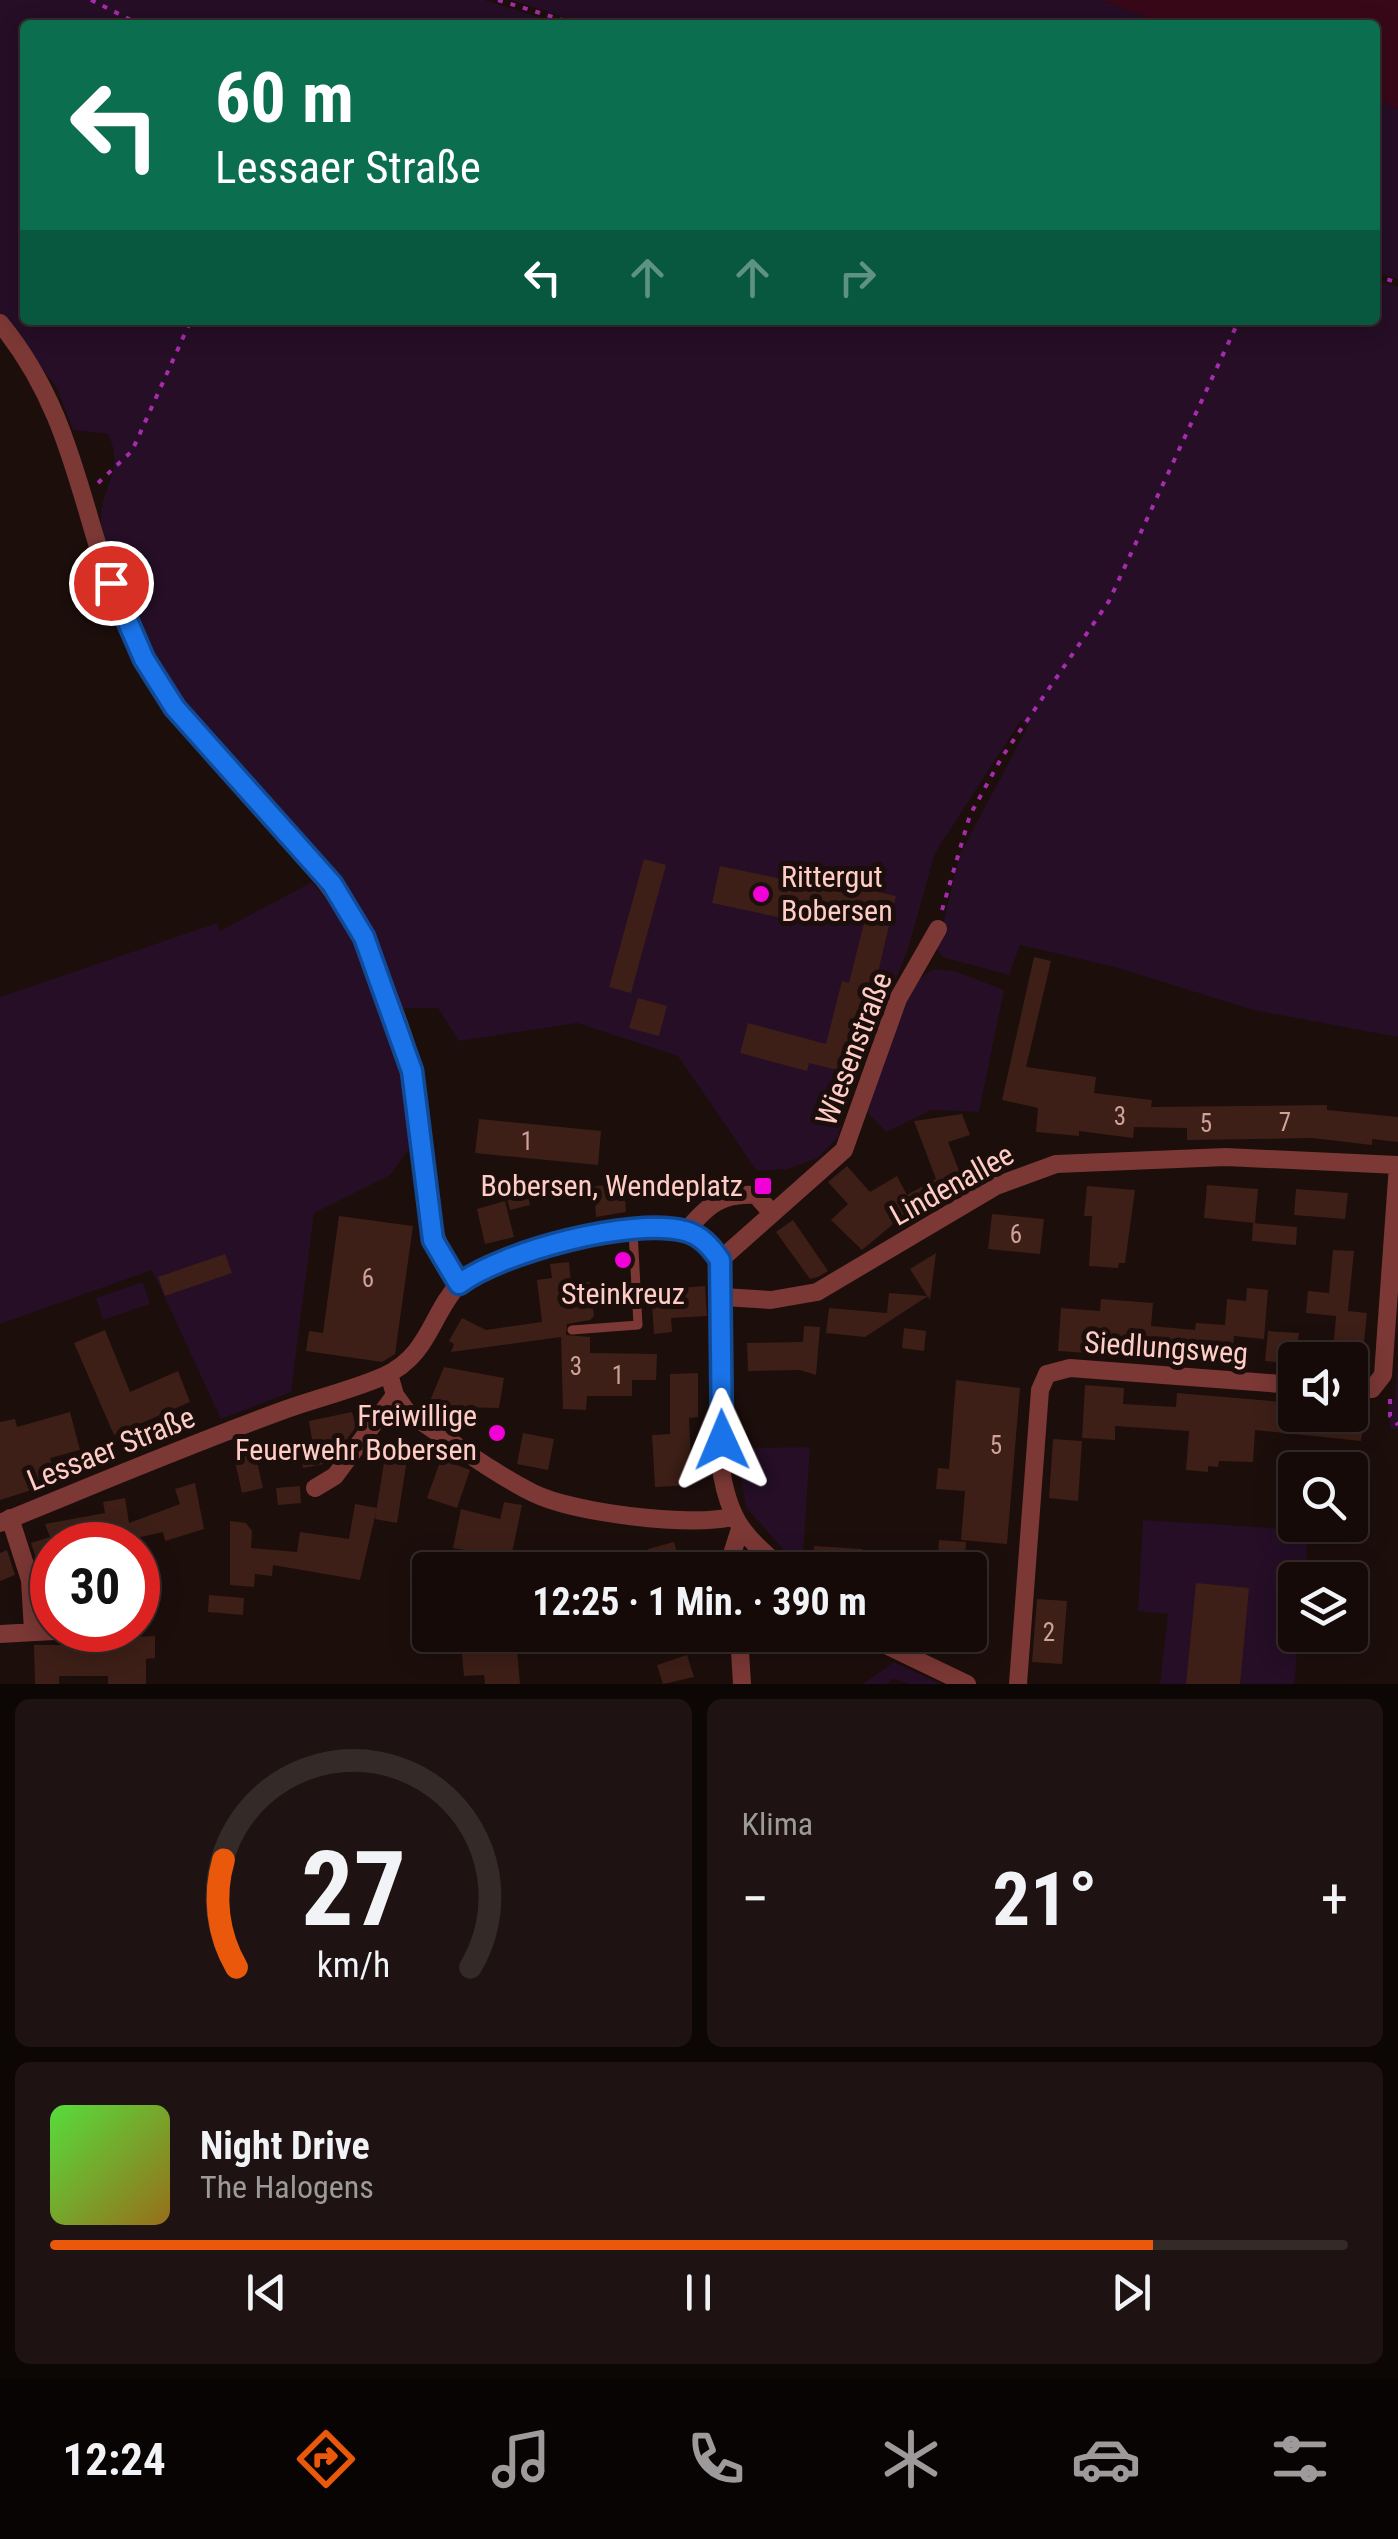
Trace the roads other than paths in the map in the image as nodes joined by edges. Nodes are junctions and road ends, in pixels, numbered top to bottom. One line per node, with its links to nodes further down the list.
1 (0, 324): 8 (street)
2 (938, 929): 4 (street, Wiesenstraße)
3 (1398, 1166): 9 (street, Lindenallee); 13 (street)
4 (771, 1212): 6 (street); 7 (street, Wiesenstraße)
5 (632, 1231): 6 (street); 8 (street); 10 (lane)
6 (686, 1231): 7 (street)
7 (716, 1254): 9 (street)
8 (459, 1284): 11 (street, Lessaer Straße)
9 (723, 1297): 17 (street)
10 (572, 1330)
11 (389, 1374): 14 (street); 16 (street, Lessaer Straße)
12 (1278, 1384): 27 (street, Siedlungsweg)
13 (1368, 1390)
14 (395, 1395): 15 (street); 17 (street)
15 (315, 1488)
16 (5, 1520): 20 (street)
17 (736, 1523): 18 (street); 19 (street)
18 (732, 1552)
19 (766, 1552)
20 (30, 1580)
21 (30, 1631): 22 (street)
22 (0, 1634)
23 (739, 1652): 25 (street)
24 (900, 1652): 26 (street)
25 (742, 1684)
26 (967, 1684)
27 (1018, 1684)

